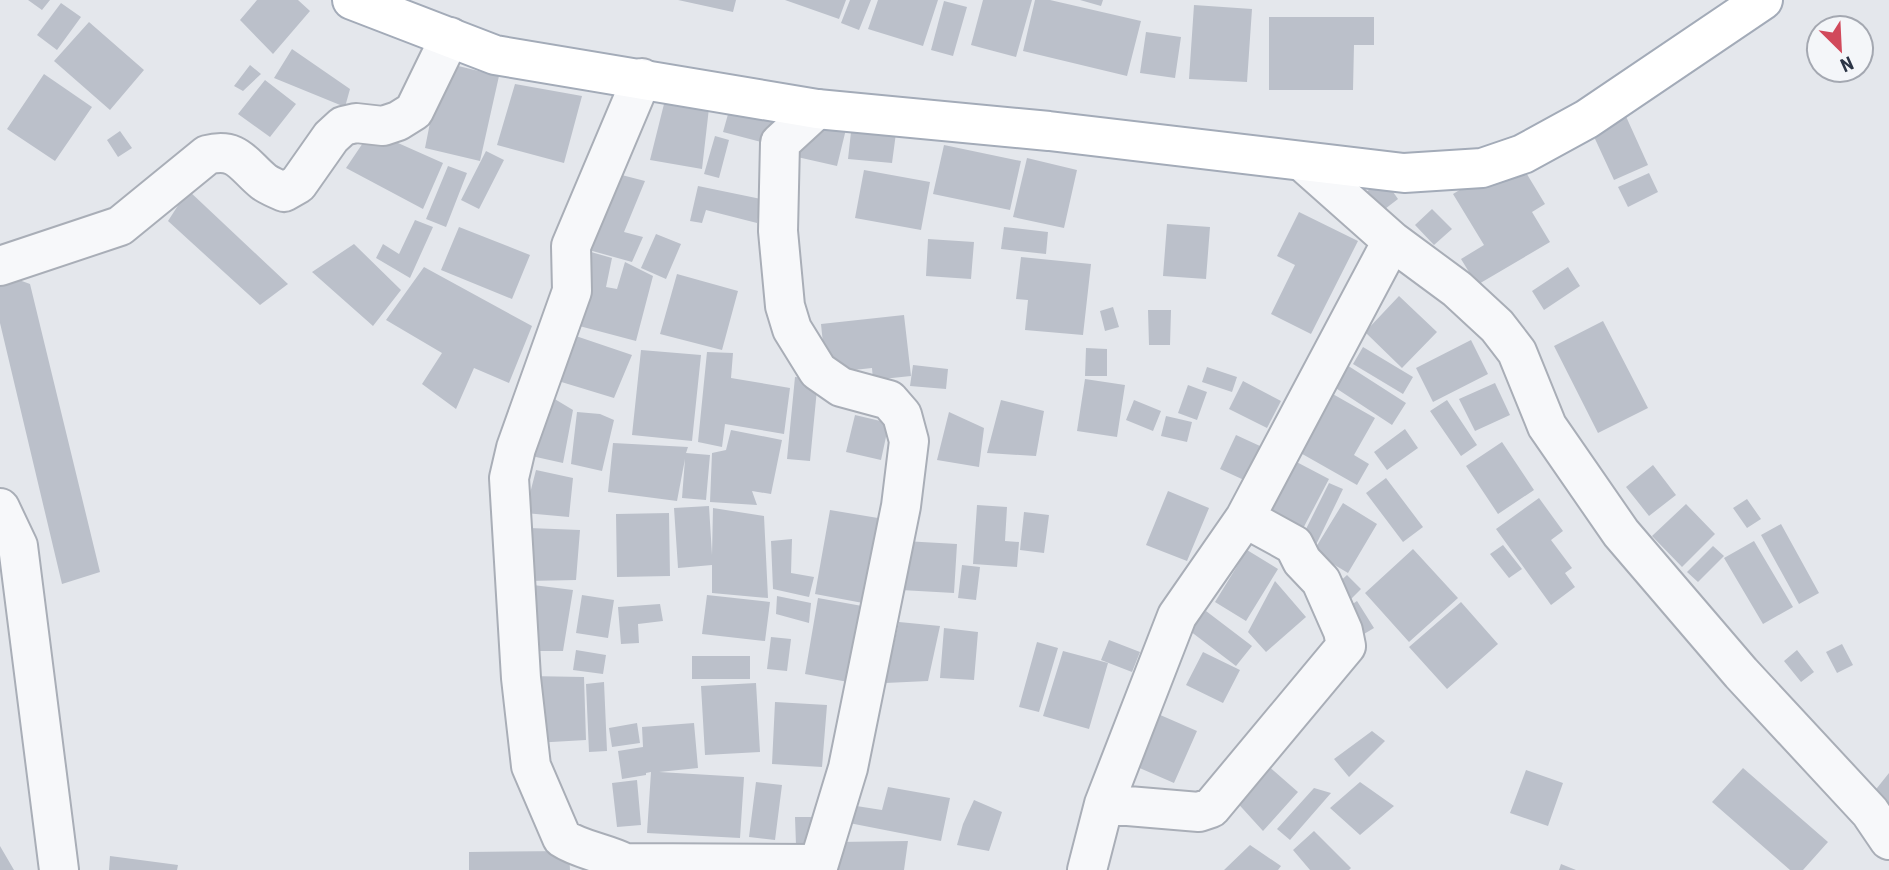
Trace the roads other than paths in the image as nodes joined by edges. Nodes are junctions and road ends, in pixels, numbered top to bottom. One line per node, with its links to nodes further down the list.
1 (352, 0): 3 (main road)
2 (1763, 0): 6 (main road)
3 (450, 37): 4 (main road); 8 (street)
4 (642, 78): 5 (main road); 14 (street)
5 (817, 109): 6 (main road); 15 (street)
6 (1303, 162): 7 (street)
7 (1392, 240): 10 (street); 13 (street)
8 (0, 266)
9 (0, 508): 11 (street)
10 (1245, 518): 12 (street); 12 (street)
11 (9, 543): 16 (street)
12 (1104, 804): 17 (street)
13 (1889, 841)
14 (627, 866): 15 (street)
15 (817, 867)
16 (60, 870)
17 (1087, 870)

